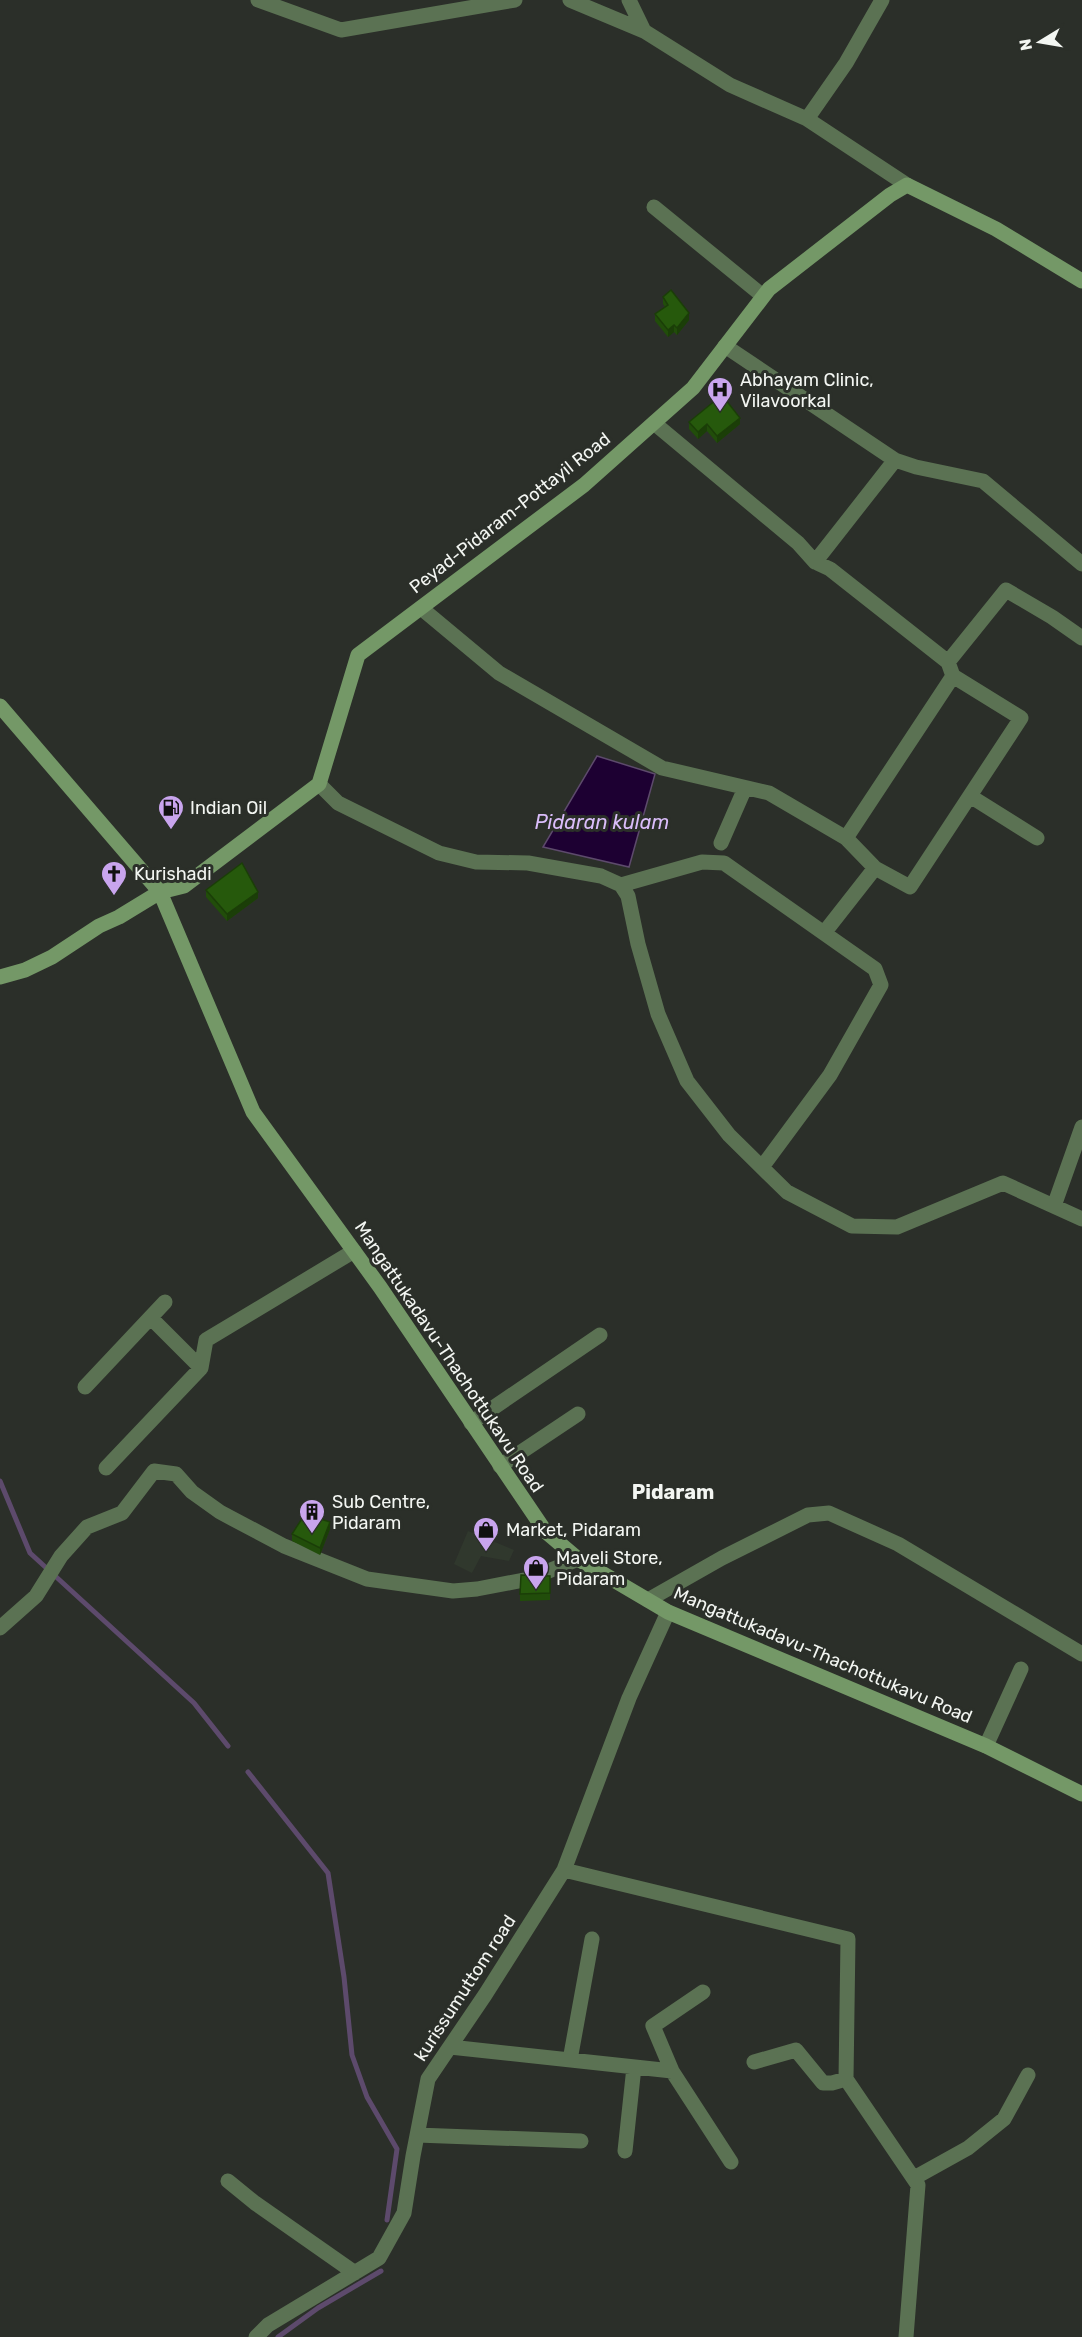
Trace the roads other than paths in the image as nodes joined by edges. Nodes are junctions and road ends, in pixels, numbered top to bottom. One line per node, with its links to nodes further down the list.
1 (258, 0): 2 (street)
2 (515, 0)
3 (570, 0): 6 (street)
4 (629, 0): 6 (street)
5 (882, 0): 7 (street)
6 (645, 31): 7 (street)
7 (807, 119): 8 (street)
8 (907, 185): 10 (main road); 11 (main road, Peyad-Pidaram-Pottayil Road)
9 (654, 207): 11 (street)
10 (1082, 280)
11 (763, 296): 12 (main road, Peyad-Pidaram-Pottayil Road)
12 (725, 346): 13 (main road, Peyad-Pidaram-Pottayil Road); 14 (street)
13 (654, 423): 15 (street); 17 (main road, Peyad-Pidaram-Pottayil Road)
14 (895, 460): 15 (street); 16 (street)
15 (814, 562): 19 (street)
16 (1082, 564)
17 (421, 608): 21 (main road, Peyad-Pidaram-Pottayil Road); 22 (street)
18 (1082, 638): 19 (street)
19 (950, 669): 23 (street); 24 (street)
20 (0, 706): 29 (main road, Mangattukadavu-Thachottukavu Road)
21 (320, 784): 28 (street); 29 (main road)
22 (745, 788): 24 (street); 26 (street)
23 (970, 796): 25 (street); 27 (street)
24 (846, 838): 27 (street)
25 (1037, 838)
26 (721, 843)
27 (875, 868): 30 (street)
28 (621, 885): 30 (street); 33 (street)
29 (160, 892): 31 (main road); 36 (main road, Mangattukadavu-Thachottukavu Road)
30 (824, 933): 33 (street)
31 (0, 977)
32 (1082, 1127): 34 (street)
33 (762, 1167): 34 (street)
34 (1054, 1206): 35 (street)
35 (1082, 1219)
36 (354, 1251): 40 (street); 43 (main road, Mangattukadavu-Thachottukavu Road)
37 (165, 1302): 38 (street)
38 (151, 1318): 40 (street); 41 (street)
39 (600, 1335): 43 (street)
40 (201, 1368): 45 (street)
41 (85, 1387)
42 (578, 1414): 44 (street)
43 (471, 1423): 44 (main road, Mangattukadavu-Thachottukavu Road)
44 (500, 1466): 46 (main road, Mangattukadavu-Thachottukavu Road)
45 (106, 1468)
46 (578, 1559): 47 (main road, Mangattukadavu-Thachottukavu Road); 49 (street)
47 (648, 1600): 48 (main road, Mangattukadavu-Thachottukavu Road); 50 (street)
48 (668, 1612): 52 (main road, Mangattukadavu-Thachottukavu Road); 54 (street, kurissumuttom road)
49 (0, 1628)
50 (1082, 1654)
51 (1021, 1670): 52 (street)
52 (986, 1746): 53 (main road, Mangattukadavu-Thachottukavu Road)
53 (1082, 1794)
54 (564, 1870): 57 (street, kurissumuttom road); 63 (street)
55 (592, 1940): 58 (street)
56 (703, 1992): 61 (street)
57 (450, 2047): 58 (street); 64 (street, kurissumuttom road)
58 (570, 2060): 60 (street)
59 (754, 2062): 63 (street)
60 (634, 2067): 61 (street); 66 (street)
61 (672, 2071): 67 (street)
62 (1028, 2075): 68 (street)
63 (846, 2079): 68 (street)
64 (417, 2135): 65 (street); 70 (street, kurissumuttom road)
65 (581, 2141)
66 (625, 2151)
67 (731, 2162)
68 (914, 2178): 72 (street)
69 (228, 2181): 70 (street)
70 (355, 2273): 71 (street, kurissumuttom road)
71 (255, 2337)
72 (906, 2337)

